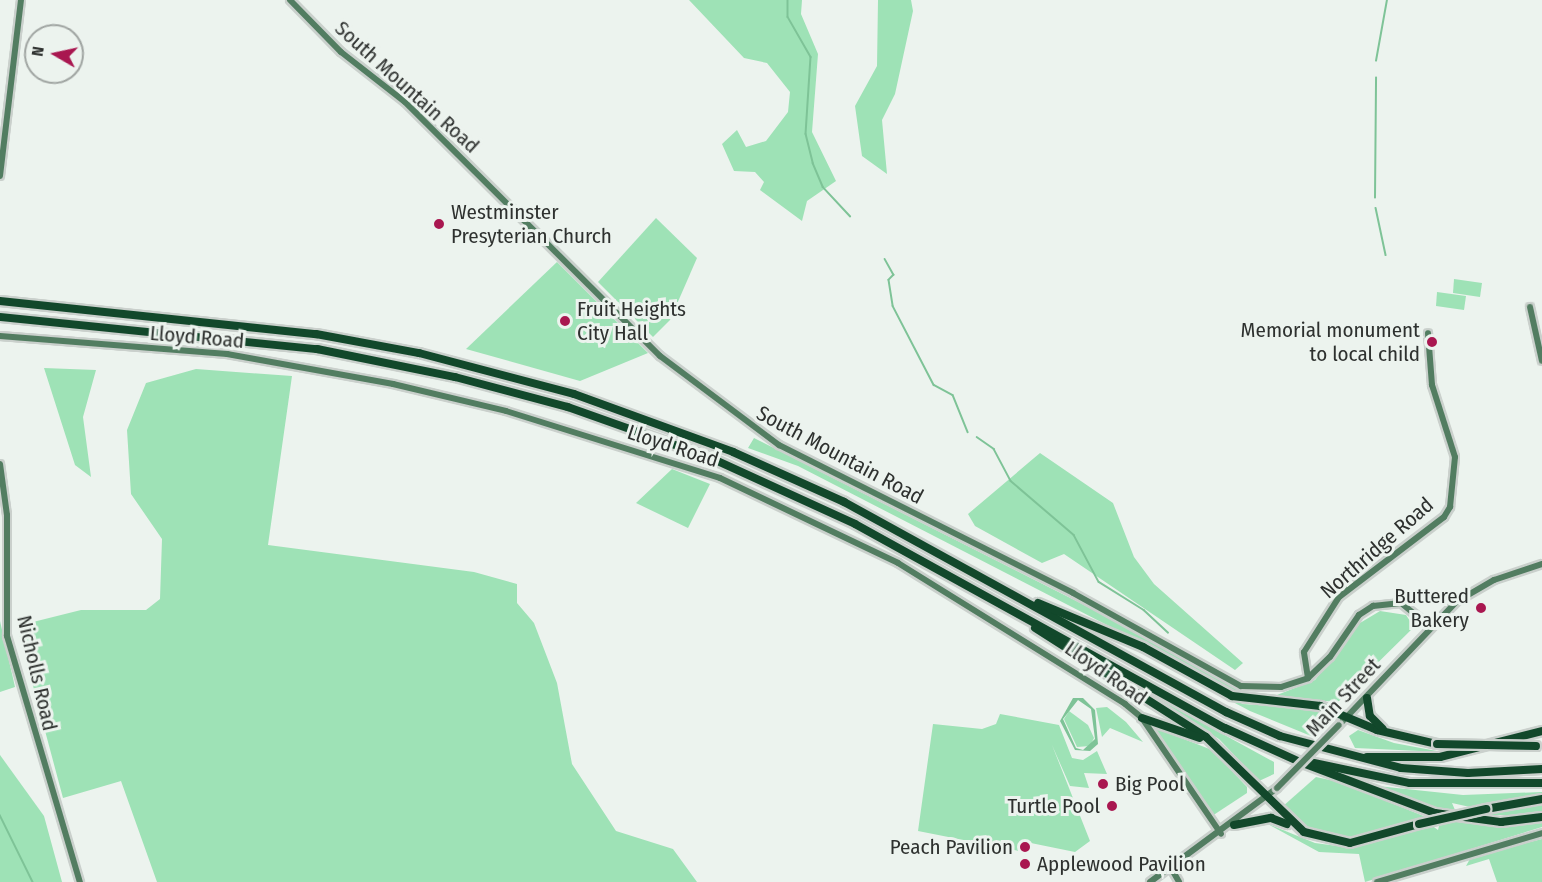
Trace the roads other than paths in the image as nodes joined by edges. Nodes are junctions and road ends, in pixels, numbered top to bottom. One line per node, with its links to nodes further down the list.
1 (21, 0): 3 (street)
2 (290, 0): 15 (street, South Mountain Road)
3 (0, 176)
4 (0, 301): 12 (highway)
5 (1530, 307): 9 (street)
6 (0, 317): 13 (highway)
7 (1428, 333): 15 (street, Northridge Road)
8 (0, 336): 18 (street, Lloyd Road)
9 (1542, 361)
10 (0, 464): 35 (street, Nicholls Road)
11 (1542, 564): 14 (street, Main Street)
12 (974, 572): 17 (highway); 21 (highway)
13 (981, 592): 22 (highway); 24 (highway)
14 (1431, 627): 15 (street); 16 (street, Main Street)
15 (1308, 678)
16 (1367, 698): 17 (street, Main Street); 20 (highway)
17 (1348, 717): 20 (highway); 27 (street, Main Street, bridge)
18 (1142, 718): 22 (highway); 33 (street, Lloyd Road)
19 (1542, 731): 21 (highway)
20 (1392, 735): 23 (highway, bridge)
21 (1290, 739): 25 (highway)
22 (1210, 742): 27 (highway)
23 (1539, 746)
24 (1273, 750): 26 (highway); 29 (highway)
25 (1542, 769)
26 (1542, 783)
27 (1267, 798): 30 (street); 31 (highway)
28 (1542, 799): 31 (highway, bridge)
29 (1542, 817)
30 (1234, 825): 31 (highway); 33 (street)
31 (1301, 830)
32 (1542, 832): 38 (street)
33 (1221, 834): 34 (street)
34 (1171, 868): 36 (street); 37 (street)
35 (80, 882)
36 (1150, 882)
37 (1179, 882)
38 (1377, 882)

